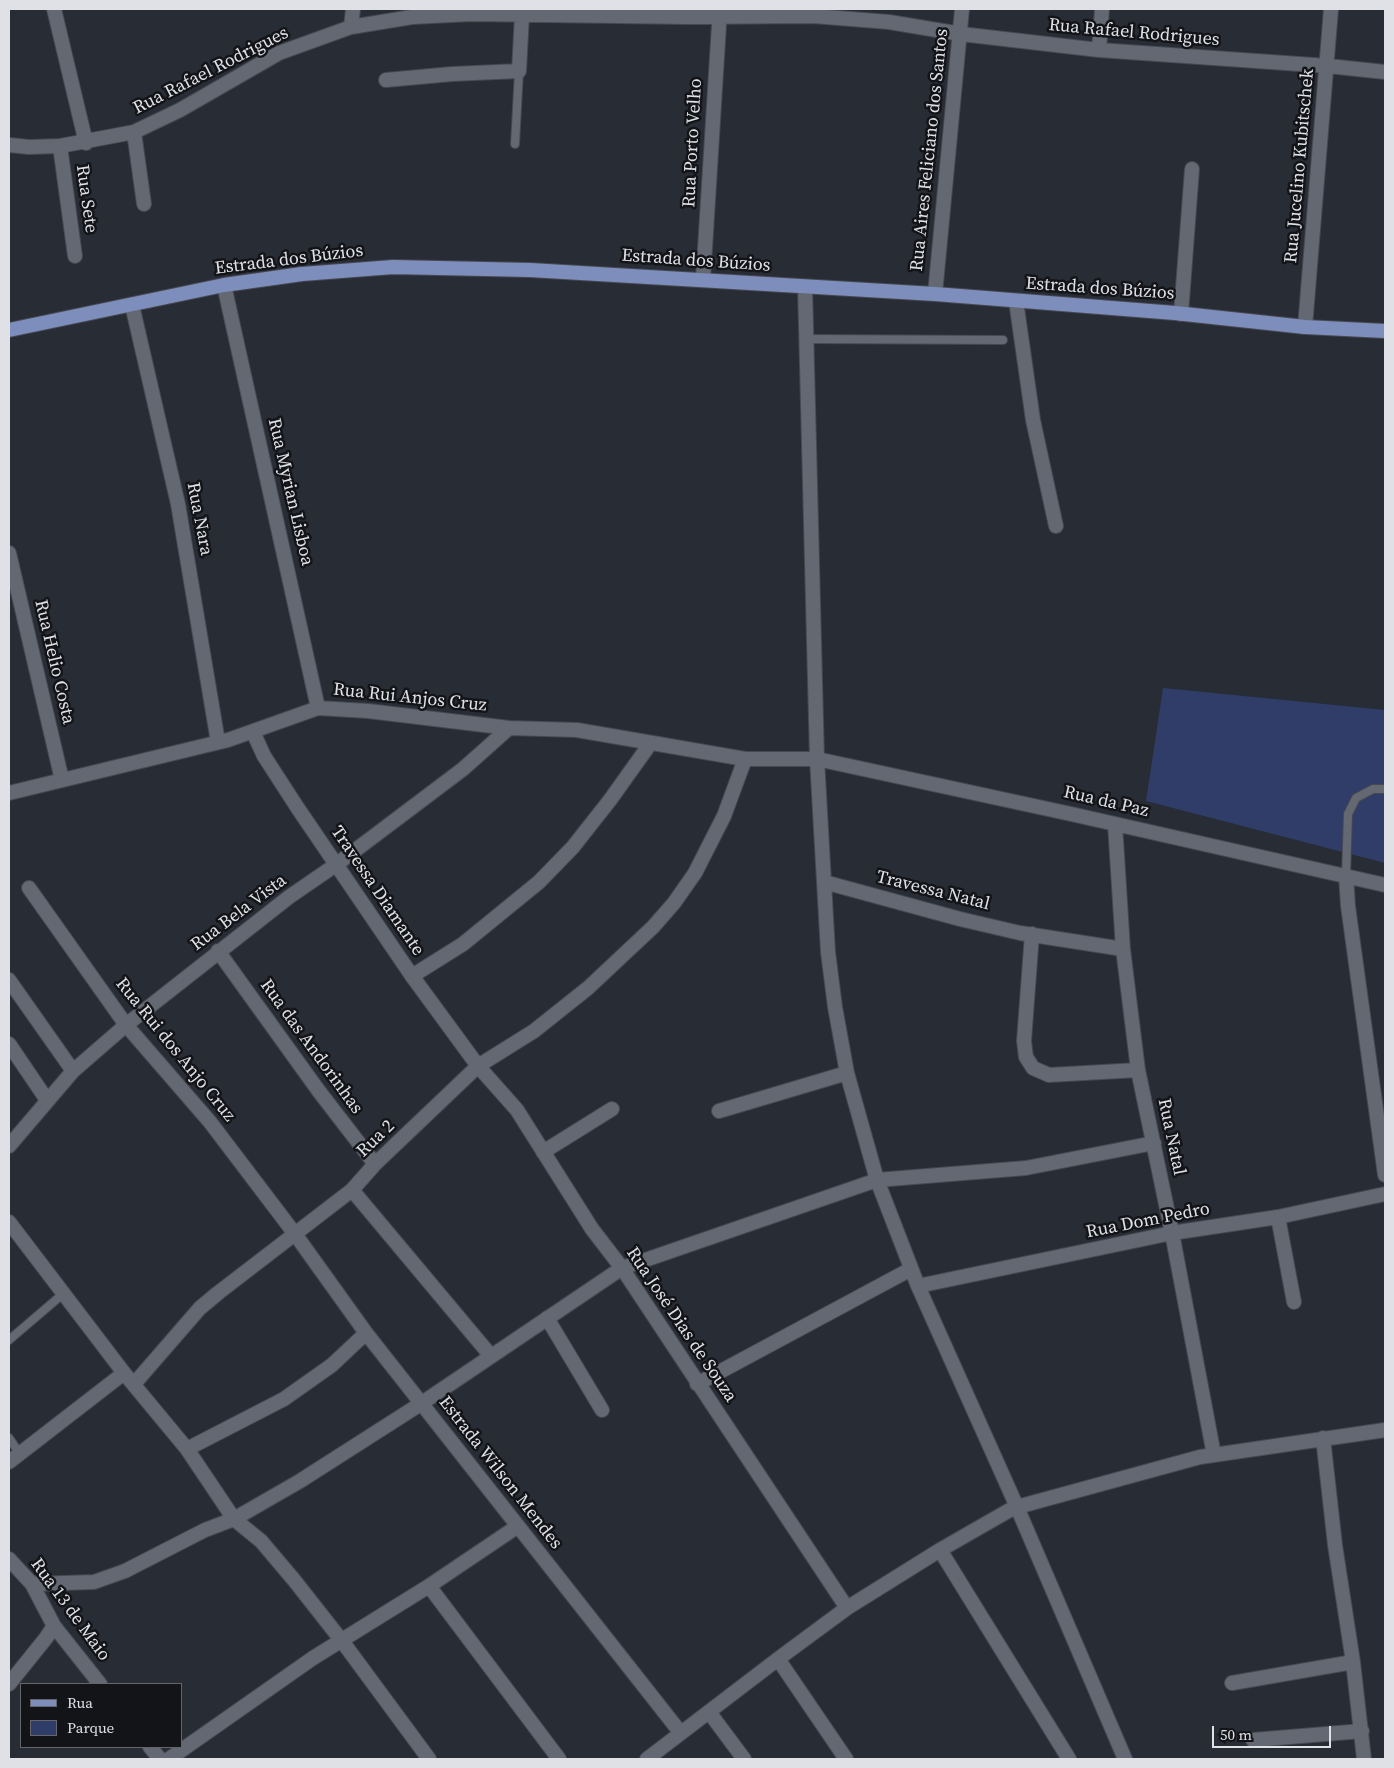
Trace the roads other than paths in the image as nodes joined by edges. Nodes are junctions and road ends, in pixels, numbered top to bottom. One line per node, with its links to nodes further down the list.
1 (54, 9): 19 (street)
2 (353, 9): 11 (street)
3 (962, 9): 12 (street, Rua Aires Feliciano dos Santos)
4 (1102, 9): 13 (street)
5 (1331, 9): 14 (street, Rua Jucelino Kubitschek)
6 (482, 12): 10 (street, Rua Rafael Rodrigues); 11 (street, Rua Rafael Rodrigues)
7 (813, 12): 9 (street, Rua Rafael Rodrigues); 12 (street, Rua Rafael Rodrigues)
8 (688, 13): 9 (street, Rua Rafael Rodrigues); 10 (street, Rua Rafael Rodrigues)
9 (719, 13): 26 (street, Rua Porto Velho)
10 (522, 15): 15 (street)
11 (351, 27): 18 (street, Rua Rafael Rodrigues)
12 (960, 34): 13 (street, Rua Rafael Rodrigues); 29 (street, Rua Aires Feliciano dos Santos)
13 (1099, 50): 14 (street, Rua Rafael Rodrigues)
14 (1328, 66): 16 (street, Rua Rafael Rodrigues); 33 (street, Rua Jucelino Kubitschek)
15 (519, 71): 17 (street); 20 (lane)
16 (1385, 72)
17 (386, 80)
18 (134, 132): 19 (street, Rua Rafael Rodrigues); 24 (street)
19 (86, 143): 22 (street, Rua Rafael Rodrigues)
20 (516, 144)
21 (9, 145): 22 (street, Rua Rafael Rodrigues)
22 (60, 146): 25 (street, Rua Sete)
23 (1192, 169): 32 (street)
24 (144, 204)
25 (74, 256)
26 (703, 280): 27 (main road, Estrada dos Búzios); 28 (main road, Estrada dos Búzios)
27 (224, 285): 31 (main road, Estrada dos Búzios); 40 (street, Rua Myrian Lisboa)
28 (806, 287): 29 (main road, Estrada dos Búzios); 36 (street)
29 (935, 294): 30 (main road, Estrada dos Búzios)
30 (1016, 301): 32 (main road, Estrada dos Búzios); 38 (street)
31 (132, 305): 34 (main road, Estrada dos Búzios); 43 (street, Rua Nara)
32 (1182, 314): 33 (main road, Estrada dos Búzios)
33 (1305, 327): 35 (main road, Estrada dos Búzios)
34 (9, 330)
35 (1385, 331)
36 (807, 339): 37 (lane); 46 (street)
37 (1002, 340)
38 (1056, 526)
39 (9, 553): 47 (street, Rua Helio Costa)
40 (318, 708): 41 (street, Rua Rui Anjos Cruz); 42 (street, Rua Rui Anjos Cruz)
41 (509, 728): 44 (street, Rua Rui Anjos Cruz); 51 (street, Rua Bela Vista)
42 (253, 732): 43 (street, Rua Rui Anjos Cruz); 51 (street, Travessa Diamante)
43 (218, 742): 47 (street, Rua Rui Anjos Cruz)
44 (650, 744): 45 (street, Rua Rui Anjos Cruz); 59 (street)
45 (745, 759): 46 (street, Rua Rui Anjos Cruz); 63 (street, Rua 2)
46 (817, 759): 50 (street, Rua da Paz); 53 (street)
47 (62, 780): 49 (street, Rua Rui Anjos Cruz)
48 (1385, 789): 52 (lane)
49 (9, 793)
50 (1115, 824): 52 (street, Rua da Paz); 57 (street, Rua Natal)
51 (336, 864): 58 (street, Rua Bela Vista); 59 (street, Travessa Diamante)
52 (1346, 876): 54 (street, Rua da Paz); 74 (street)
53 (824, 882): 56 (street, Travessa Natal); 66 (street)
54 (1385, 885)
55 (29, 888): 61 (street, Rua Rui dos Anjo Cruz)
56 (1032, 934): 57 (street, Travessa Natal); 64 (street)
57 (1123, 949): 64 (street, Rua Natal)
58 (218, 951): 61 (street, Rua Bela Vista); 73 (street, Rua das Andorinhas)
59 (412, 976): 63 (street, Travessa Diamante)
60 (9, 980): 65 (street)
61 (126, 1024): 65 (street, Rua Bela Vista); 81 (street, Rua Rui dos Anjo Cruz)
62 (9, 1044): 67 (street)
63 (478, 1066): 72 (street, Rua José Dias de Souza); 73 (street, Rua 2)
64 (1138, 1070): 70 (street, Rua Natal)
65 (73, 1071): 67 (street, Rua Bela Vista)
66 (847, 1073): 69 (street); 75 (street)
67 (47, 1100): 71 (street, Rua Bela Vista)
68 (612, 1109): 72 (street)
69 (719, 1111)
70 (1154, 1143): 75 (street); 80 (street, Rua Natal)
71 (9, 1146)
72 (543, 1152): 82 (street, Rua José Dias de Souza)
73 (375, 1164): 76 (street, Rua 2)
74 (1385, 1175)
75 (877, 1180): 82 (street); 83 (street)
76 (352, 1190): 81 (street, Rua 2); 90 (street)
77 (1385, 1194): 78 (street, Rua Dom Pedro)
78 (1278, 1217): 80 (street, Rua Dom Pedro); 86 (street)
79 (9, 1222): 85 (street)
80 (1172, 1233): 84 (street, Rua Dom Pedro); 99 (street, Rua Natal)
81 (296, 1234): 88 (street, Estrada Wilson Mendes); 91 (street)
82 (622, 1268): 87 (street); 92 (street, Rua José Dias de Souza)
83 (911, 1269): 84 (street); 92 (street)
84 (918, 1286): 101 (street)
85 (64, 1293): 89 (lane); 91 (street)
86 (1294, 1302)
87 (547, 1318): 90 (street); 94 (street)
88 (366, 1333): 93 (street, Estrada Wilson Mendes); 98 (street)
89 (9, 1340)
90 (491, 1356): 93 (street)
91 (129, 1379): 98 (street); 100 (street)
92 (697, 1384): 108 (street, Rua José Dias de Souza)
93 (422, 1403): 102 (street); 103 (street, Estrada Wilson Mendes)
94 (602, 1410)
95 (1385, 1430): 97 (street)
96 (9, 1438): 100 (lane)
97 (1323, 1438): 99 (street); 112 (street)
98 (187, 1449): 102 (street)
99 (1214, 1454): 101 (street)
100 (14, 1458)
101 (1018, 1507): 104 (street); 129 (street)
102 (234, 1519): 106 (street); 110 (street)
103 (518, 1526): 107 (street); 118 (street, Estrada Wilson Mendes)
104 (940, 1550): 108 (street); 128 (street)
105 (9, 1559): 106 (street, Rua 13 de Maio)
106 (32, 1584): 109 (street, Rua 13 de Maio)
107 (429, 1586): 110 (street); 124 (street)
108 (848, 1608): 111 (street)
109 (54, 1626): 113 (street, Rua 13 de Maio); 115 (street)
110 (342, 1641): 122 (street); 123 (street)
111 (778, 1658): 116 (street); 127 (street)
112 (1353, 1662): 114 (street); 117 (street)
113 (99, 1683)
114 (1232, 1683)
115 (9, 1684)
116 (709, 1712): 118 (street); 126 (street)
117 (1362, 1731): 119 (street); 130 (street)
118 (680, 1732): 125 (street)
119 (1253, 1740)
120 (151, 1748): 121 (street)
121 (160, 1759)
122 (169, 1759)
123 (429, 1759)
124 (559, 1759)
125 (647, 1759)
126 (744, 1759)
127 (846, 1759)
128 (1069, 1759)
129 (1125, 1759)
130 (1364, 1759)

